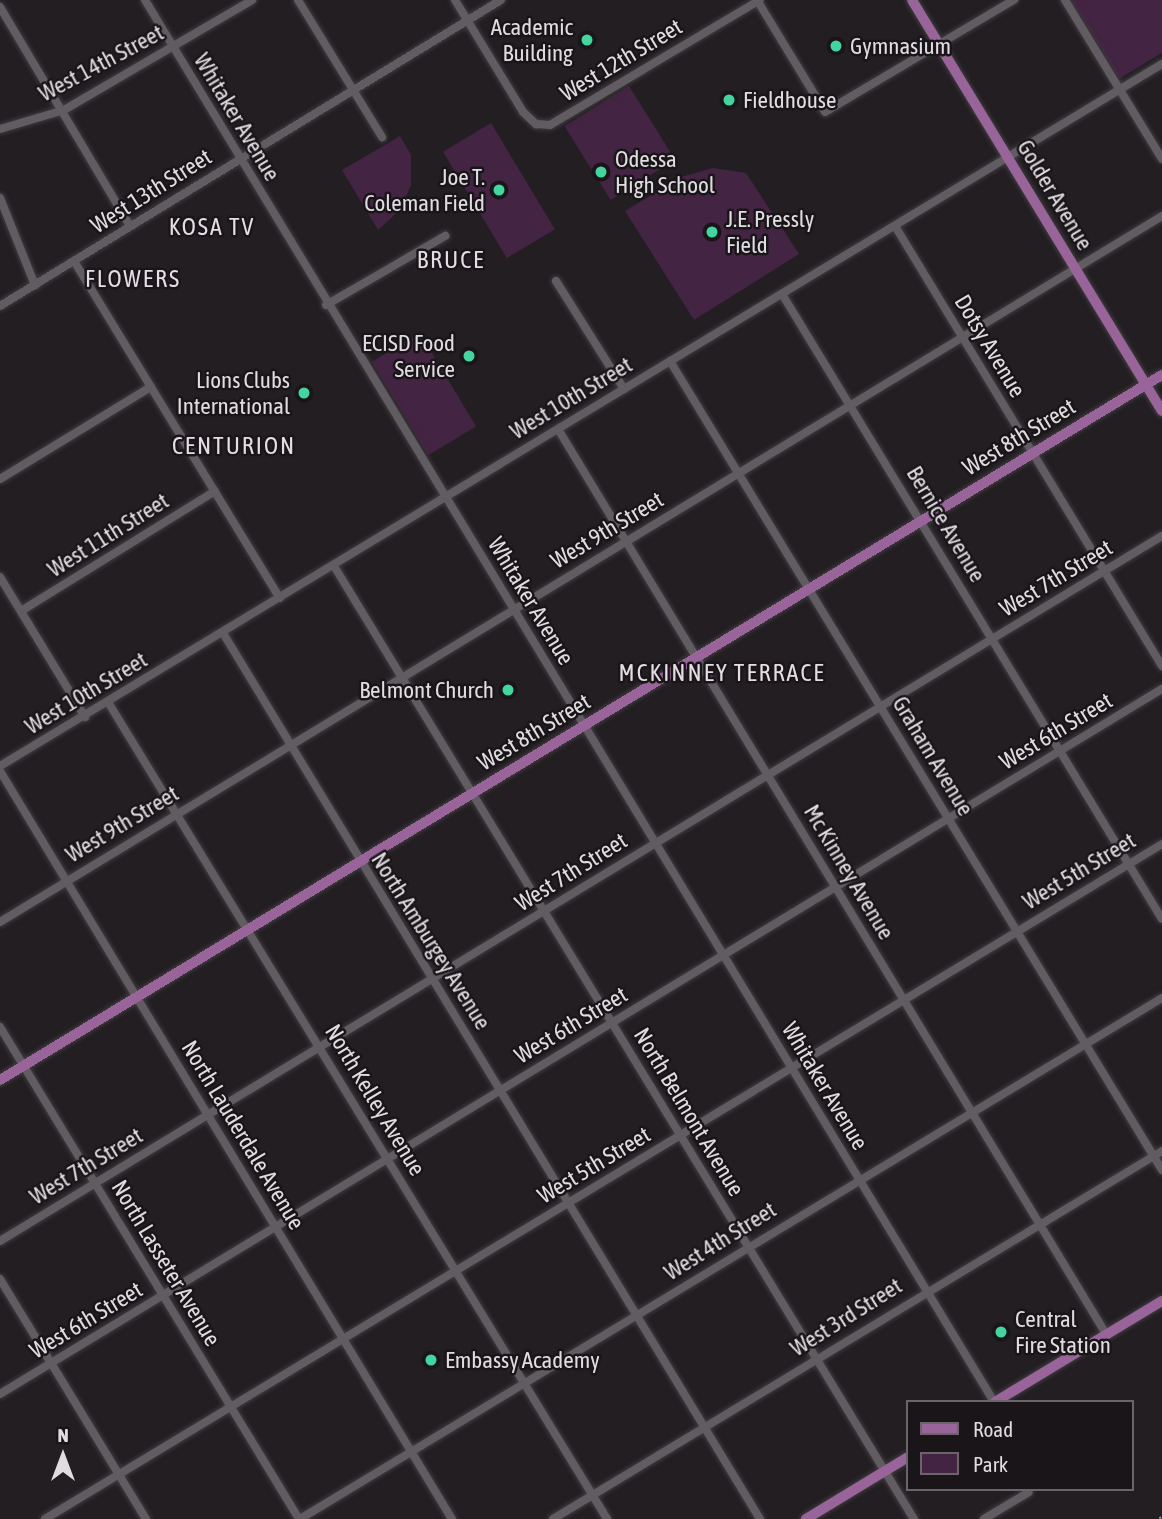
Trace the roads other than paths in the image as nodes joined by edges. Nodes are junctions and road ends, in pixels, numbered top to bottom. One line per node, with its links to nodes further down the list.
1 (145, 0): 13 (street, Whitaker Avenue)
2 (252, 0): 13 (street, West 14th Street)
3 (298, 0): 16 (street)
4 (455, 0): 11 (street)
5 (501, 0): 11 (street, West 13th Street)
6 (758, 0): 11 (street, West 12th Street); 12 (street)
7 (912, 0): 12 (main road, Golder Avenue)
8 (1014, 0): 12 (street)
9 (1065, 0): 15 (street)
10 (0, 7): 17 (street)
11 (468, 21): 16 (street, West 13th Street)
12 (939, 45): 21 (main road, Golder Avenue)
13 (174, 47): 17 (street, West 14th Street); 20 (street, Whitaker Avenue)
14 (1162, 64): 15 (street, West 10th Street)
15 (1120, 90): 21 (street, West 10th Street); 22 (street)
16 (354, 92): 19 (street); 20 (street, West 13th Street)
17 (64, 110): 18 (street, West 14th Street); 25 (street)
18 (0, 129)
19 (382, 137)
20 (240, 158): 25 (street, West 13th Street); 33 (street, Whitaker Avenue)
21 (1008, 158): 26 (street, West 10th Street); 29 (main road, Golder Avenue)
22 (1162, 159)
23 (0, 198): 31 (street)
24 (1162, 216): 29 (street, West 9th Street)
25 (130, 226): 28 (street, West 13th Street)
26 (895, 226): 32 (street, West 10th Street); 35 (street, Dotsy Avenue)
27 (445, 236): 33 (street)
28 (74, 261): 31 (street, West 13th Street); 39 (street)
29 (1075, 269): 35 (street, West 9th Street); 38 (main road, Golder Avenue)
30 (556, 281): 40 (street)
31 (35, 285): 34 (street, West 13th Street)
32 (782, 294): 36 (street, West 10th Street); 41 (street, Bernice Avenue)
33 (326, 305): 48 (street, Whitaker Avenue)
34 (0, 306)
35 (963, 337): 41 (street, West 9th Street); 44 (street, Dotsy Avenue)
36 (670, 361): 40 (street, West 10th Street); 45 (street, Graham Avenue)
37 (1162, 375): 38 (main road, West 8th Street)
38 (1146, 385): 42 (main road, Golder Avenue); 44 (main road, West 8th Street)
39 (151, 387): 46 (street); 47 (street)
40 (624, 389): 43 (street, West 10th Street)
41 (851, 405): 45 (street, West 9th Street); 49 (street, Bernice Avenue)
42 (1162, 411)
43 (558, 429): 48 (street, West 10th Street); 51 (street, Mc Kinney Avenue)
44 (1033, 453): 49 (main road, West 8th Street); 53 (street, Dotsy Avenue)
45 (739, 473): 51 (street, West 9th Street); 55 (street, Graham Avenue)
46 (0, 479)
47 (215, 492): 56 (street); 58 (street, West 11th Street)
48 (444, 496): 52 (street, West 10th Street); 57 (street, Whitaker Avenue)
49 (921, 521): 55 (main road, West 8th Street); 60 (street, Bernice Avenue)
50 (1162, 536): 53 (street, West 7th Street)
51 (626, 541): 57 (street, West 9th Street); 61 (street, Mc Kinney Avenue)
52 (334, 565): 56 (street, West 10th Street); 63 (street, North Belmont Avenue)
53 (1105, 571): 60 (street, West 7th Street); 62 (street, Dotsy Avenue)
54 (0, 577): 58 (street)
55 (809, 589): 61 (main road, West 8th Street); 66 (street, Graham Avenue)
56 (280, 598): 59 (street, West 10th Street)
57 (513, 608): 63 (street, West 9th Street); 68 (street, Whitaker Avenue)
58 (21, 611): 67 (street)
59 (223, 633): 65 (street, West 10th Street); 69 (street, North Amburgey Avenue)
60 (993, 639): 66 (street, West 7th Street); 70 (street, Bernice Avenue)
61 (696, 657): 68 (main road, West 8th Street); 72 (street, Mc Kinney Avenue)
62 (1162, 666)
63 (402, 678): 69 (street, West 9th Street); 73 (street, North Belmont Avenue)
64 (1162, 689): 70 (street, West 6th Street)
65 (108, 702): 67 (street, West 10th Street); 74 (street, North Kelley Avenue)
66 (880, 707): 72 (street, West 7th Street); 75 (street, Graham Avenue)
67 (85, 717): 71 (street, West 10th Street)
68 (584, 726): 73 (main road, West 8th Street); 76 (street, Whitaker Avenue)
69 (291, 745): 74 (street, West 9th Street); 78 (street, North Amburgey Avenue)
70 (1060, 751): 75 (street, West 6th Street); 79 (street, Bernice Avenue)
71 (0, 769): 80 (street, North Lauderdale Avenue)
72 (768, 775): 76 (street, West 7th Street); 81 (street, Mc Kinney Avenue)
73 (472, 794): 78 (main road, West 8th Street); 82 (street, North Belmont Avenue)
74 (176, 813): 80 (street, West 9th Street); 85 (street, North Kelley Avenue)
75 (948, 819): 81 (street, West 6th Street); 86 (street, Graham Avenue)
76 (655, 843): 82 (street, West 7th Street); 87 (street, Whitaker Avenue)
77 (1162, 844): 79 (street, West 5th Street)
78 (360, 862): 85 (main road, West 8th Street); 88 (street, North Amburgey Avenue)
79 (1129, 864): 83 (street, Bernice Avenue); 86 (street, West 5th Street)
80 (66, 881): 84 (street, West 9th Street); 89 (street, North Lauderdale Avenue)
81 (836, 887): 87 (street, West 6th Street); 91 (street, Mc Kinney Avenue)
82 (544, 911): 88 (street, West 7th Street); 92 (street, North Belmont Avenue)
83 (1162, 919)
84 (0, 922)
85 (249, 930): 89 (main road, West 8th Street); 95 (street, North Kelley Avenue)
86 (1017, 931): 91 (street, West 5th Street); 94 (street, Graham Avenue)
87 (722, 955): 92 (street, West 6th Street); 97 (street, Whitaker Avenue)
88 (432, 979): 95 (street, West 7th Street); 99 (street, North Amburgey Avenue)
89 (137, 998): 96 (main road, West 8th Street); 101 (street, North Lauderdale Avenue)
90 (1162, 998): 94 (street, West 4th Street)
91 (904, 1000): 97 (street, West 5th Street); 100 (street, Mc Kinney Avenue)
92 (612, 1023): 99 (street, West 6th Street); 102 (street, North Belmont Avenue)
93 (0, 1027): 96 (street, North Lasseter Avenue)
94 (1086, 1044): 100 (street, West 4th Street); 103 (street, Graham Avenue)
95 (320, 1047): 101 (street, West 7th Street); 104 (street, North Kelley Avenue)
96 (23, 1066): 98 (main road, West 8th Street); 107 (street, North Lasseter Avenue)
97 (791, 1067): 102 (street, West 5th Street); 106 (street, Whitaker Avenue)
98 (0, 1080)
99 (500, 1091): 104 (street, West 6th Street); 108 (street, North Amburgey Avenue)
100 (973, 1112): 106 (street, West 4th Street); 109 (street, Mc Kinney Avenue)
101 (207, 1115): 107 (street, West 7th Street); 110 (street, North Lauderdale Avenue)
102 (681, 1135): 108 (street, West 5th Street); 112 (street, North Belmont Avenue)
103 (1158, 1154): 105 (street, Graham Avenue); 109 (street, West 3rd Street)
104 (388, 1159): 110 (street, West 6th Street); 113 (street, North Kelley Avenue)
105 (1162, 1170)
106 (858, 1178): 112 (street, West 4th Street); 115 (street, Whitaker Avenue)
107 (95, 1183): 111 (street, West 7th Street); 116 (street, North Lasseter Avenue)
108 (568, 1203): 113 (street, West 5th Street); 118 (street, North Amburgey Avenue)
109 (1042, 1224): 115 (street, West 3rd Street); 119 (street, Mc Kinney Avenue)
110 (275, 1227): 116 (street, West 6th Street); 120 (street, North Lauderdale Avenue)
111 (0, 1241)
112 (749, 1248): 118 (street, West 4th Street); 121 (street, North Belmont Avenue)
113 (457, 1271): 120 (street, West 5th Street); 123 (street, North Kelley Avenue)
114 (0, 1279): 122 (street)
115 (926, 1290): 121 (street, West 3rd Street); 125 (street, Whitaker Avenue)
116 (163, 1295): 122 (street, West 6th Street); 127 (street, North Lasseter Avenue)
117 (1162, 1301): 119 (main road)
118 (636, 1316): 123 (street, West 4th Street); 128 (street, North Amburgey Avenue)
119 (1106, 1334): 126 (main road)
120 (344, 1340): 127 (street, West 5th Street); 129 (street, North Lauderdale Avenue)
121 (814, 1359): 128 (street, West 3rd Street); 131 (street, North Belmont Avenue)
122 (51, 1363): 124 (street, West 6th Street); 132 (street)
123 (525, 1383): 129 (street, West 4th Street); 134 (street, North Kelley Avenue)
124 (0, 1394)
125 (994, 1400)
126 (998, 1400)
127 (232, 1408): 132 (street, West 5th Street); 137 (street, North Lasseter Avenue)
128 (704, 1428): 134 (street, West 3rd Street); 141 (street, North Amburgey Avenue)
129 (411, 1452): 137 (street, West 4th Street); 138 (street, North Lauderdale Avenue)
130 (906, 1458): 131 (main road)
131 (885, 1471): 142 (main road); 143 (street, North Belmont Avenue)
132 (120, 1476): 135 (street, West 5th Street); 136 (street)
133 (1029, 1492): 144 (street)
134 (593, 1495): 139 (street, West 3rd Street); 140 (street, North Kelley Avenue)
135 (45, 1519)
136 (146, 1519)
137 (300, 1519)
138 (452, 1519)
139 (553, 1519)
140 (607, 1519)
141 (760, 1519)
142 (806, 1519)
143 (914, 1519)
144 (984, 1519)

